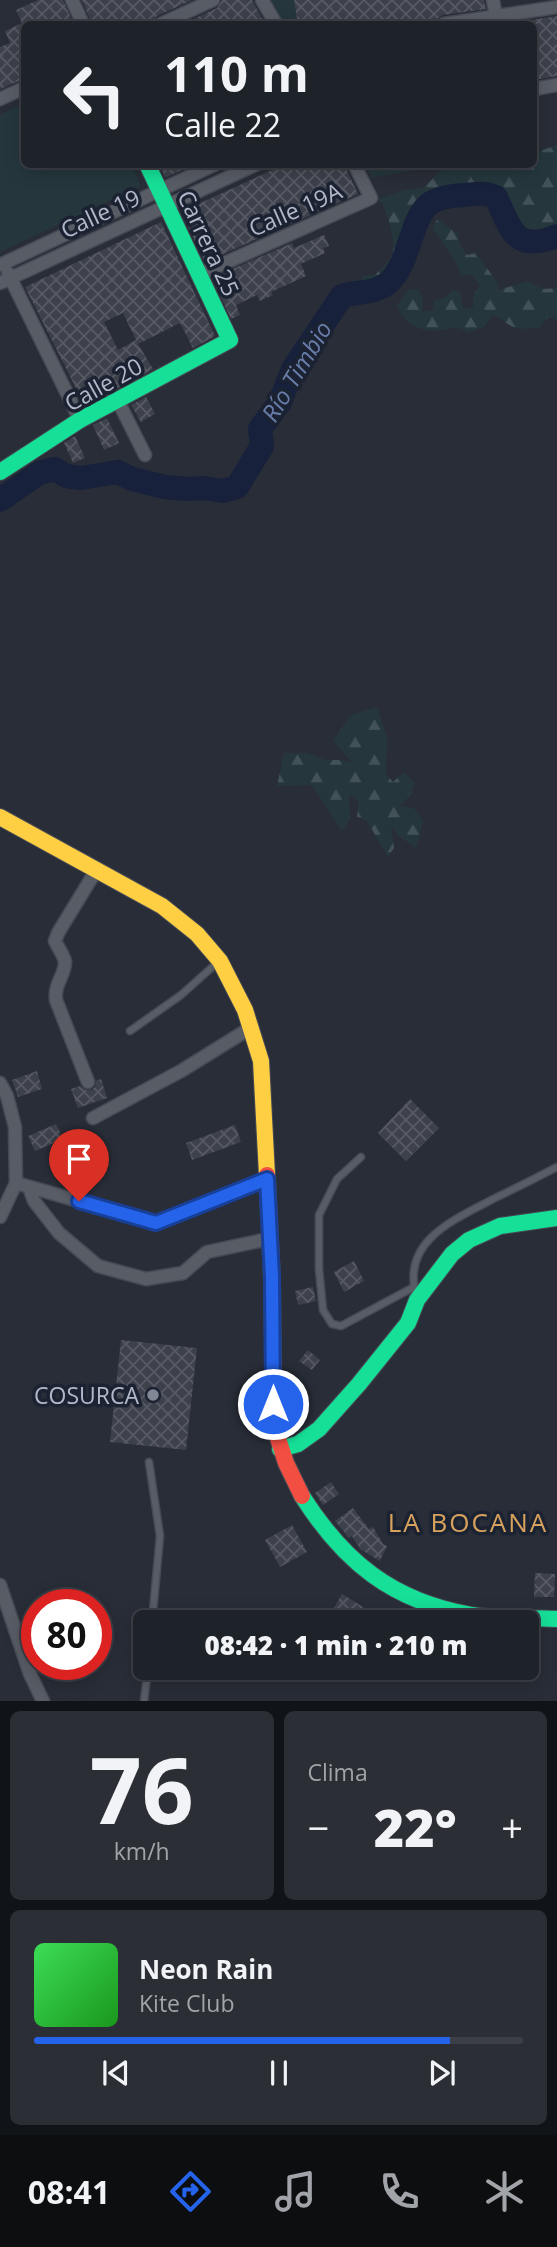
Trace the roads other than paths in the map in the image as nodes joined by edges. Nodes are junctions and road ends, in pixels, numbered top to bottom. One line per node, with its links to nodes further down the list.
1 (72, 0): 6 (street)
2 (214, 0): 7 (street)
3 (262, 0): 8 (street)
4 (493, 0): 9 (street)
5 (557, 7): 9 (street)
6 (82, 21)
7 (168, 21)
8 (274, 21)
9 (496, 21)
10 (557, 85): 11 (street)
11 (537, 88)
12 (21, 89): 13 (street)
13 (0, 99)
14 (149, 168): 18 (main road, Carrera 25)
15 (207, 168): 18 (street, Calle 19)
16 (248, 168): 19 (street, Calle 19)
17 (356, 168): 21 (street, Calle 19A)
18 (159, 190): 19 (main road, Carrera 25); 20 (street, Calle 19)
19 (166, 206): 21 (main road, Carrera 25); 22 (street, Calle 19)
20 (2, 264): 22 (street)
21 (198, 275): 23 (main road, Carrera 25)
22 (5, 281): 25 (street)
23 (230, 340): 24 (main road, Calle 20)
24 (118, 401): 25 (main road, Calle 20); 26 (street)
25 (80, 421): 27 (main road, Calle 20)
26 (145, 455)
27 (0, 472)
28 (0, 817): 29 (main road)
29 (97, 869): 30 (main road); 33 (street)
30 (219, 961): 31 (main road); 32 (lane)
31 (253, 1027): 35 (street); 38 (main road)
32 (130, 1031)
33 (88, 1082)
34 (0, 1083): 39 (street)
35 (93, 1118)
36 (361, 1157): 43 (lane)
37 (557, 1167): 43 (lane)
38 (267, 1179): 39 (street); 42 (main road)
39 (23, 1185): 40 (street); 42 (street)
40 (0, 1217)
41 (557, 1218): 43 (main road)
42 (268, 1239): 44 (main road)
43 (416, 1294): 44 (main road)
44 (280, 1449): 48 (main road)
45 (149, 1462): 47 (lane)
46 (0, 1585): 50 (street)
47 (153, 1610)
48 (557, 1619)
49 (147, 1680): 51 (lane)
50 (43, 1701)
51 (144, 1701)

